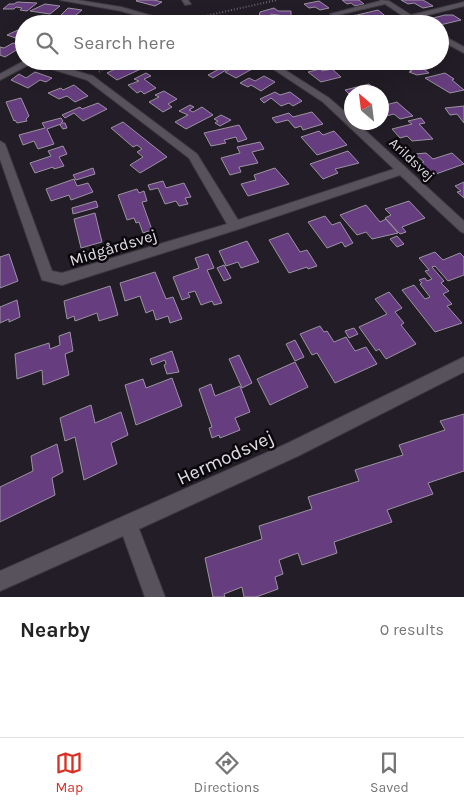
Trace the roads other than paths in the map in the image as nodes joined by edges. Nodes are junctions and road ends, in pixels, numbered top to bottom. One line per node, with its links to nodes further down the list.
1 (63, 0): 3 (street)
2 (385, 1): 6 (street); 7 (street)
3 (92, 2): 5 (street)
4 (464, 4): 8 (street)
5 (149, 15)
6 (335, 15)
7 (407, 15)
8 (418, 15)
9 (449, 42): 10 (street)
10 (464, 51)
11 (15, 70): 14 (street)
12 (63, 70): 17 (street)
13 (279, 70): 16 (street, Arildsvej)
14 (0, 77)
15 (0, 144): 17 (street, Midgårdsvej)
16 (403, 170): 17 (street, Midgårdsvej); 18 (street, Arildsvej)
17 (235, 226)
18 (464, 228)
19 (464, 364): 20 (street, Hermodsvej)
20 (128, 524): 21 (street, Hermodsvej); 22 (street)
21 (0, 581)
22 (156, 597)

